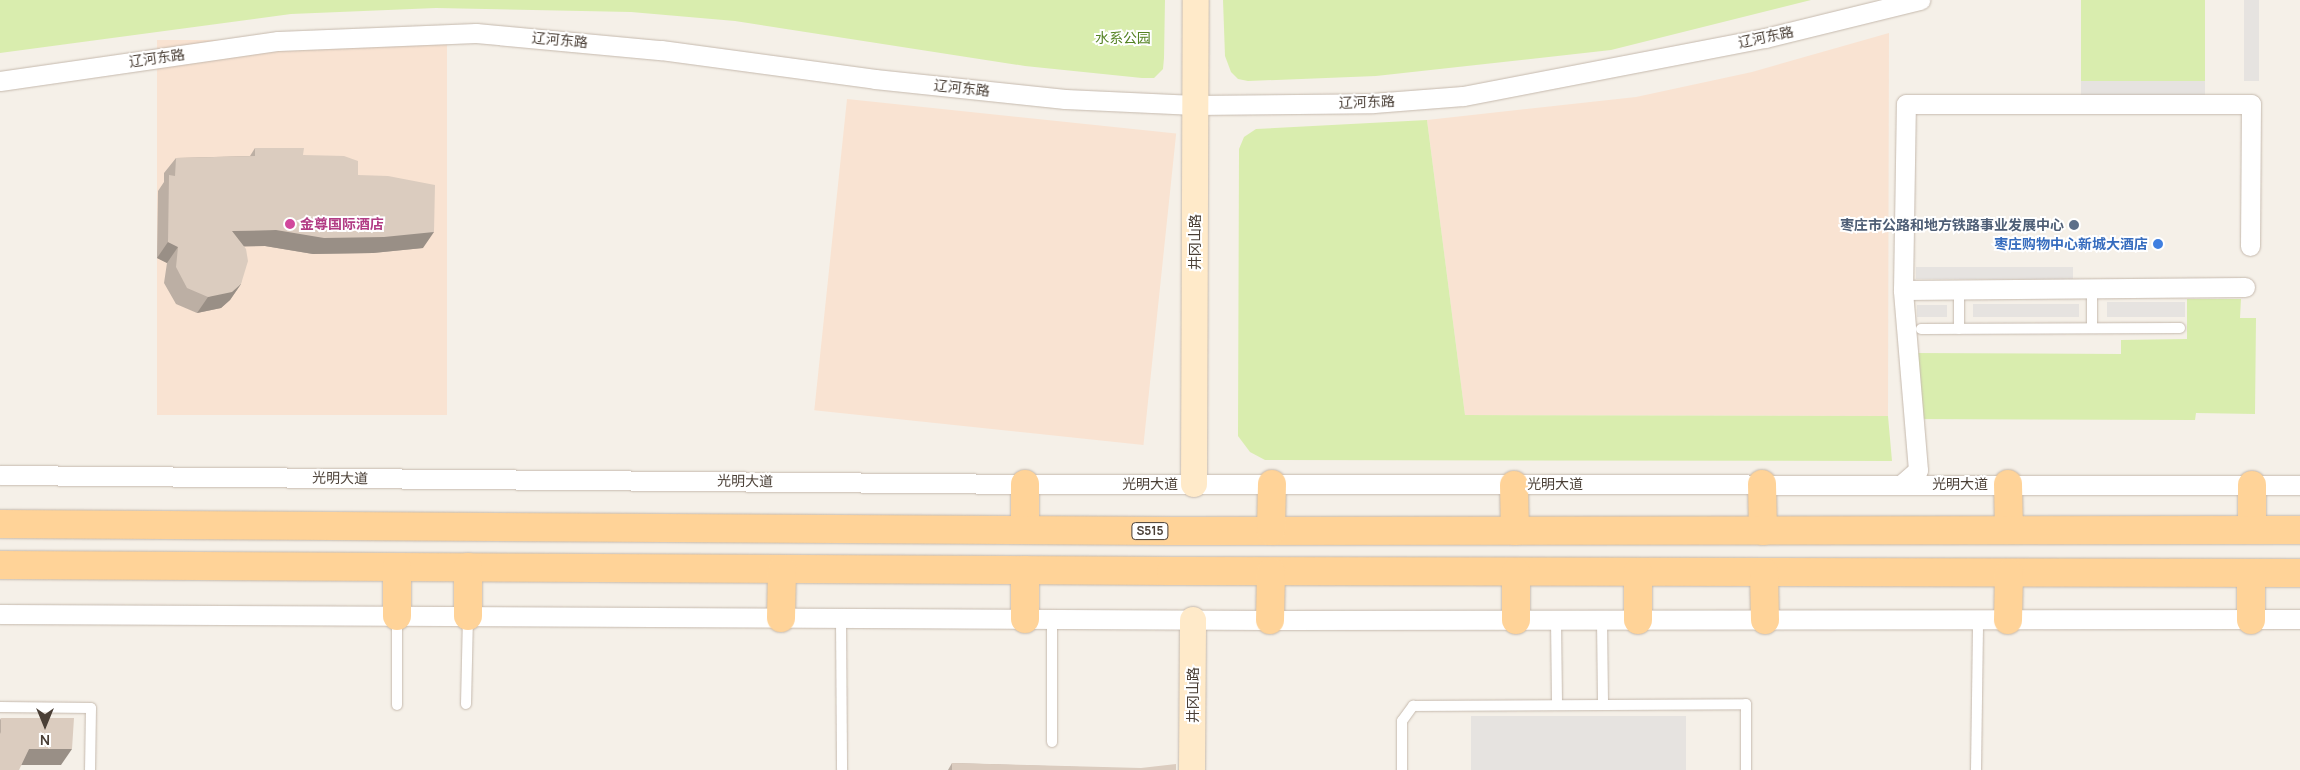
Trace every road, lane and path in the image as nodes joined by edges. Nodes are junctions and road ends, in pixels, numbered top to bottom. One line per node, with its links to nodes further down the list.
1 (1196, 0): 4 (street, 井冈山路)
2 (1920, 0): 4 (street, 辽河东路)
3 (0, 81): 4 (street, 辽河东路)
4 (1195, 105): 16 (street, 井冈山路)
5 (2250, 246): 9 (street)
6 (2244, 287): 7 (street)
7 (2092, 288): 8 (street); 10 (lane)
8 (1959, 289): 9 (street); 13 (lane)
9 (1903, 290): 19 (street)
10 (2092, 328): 11 (lane); 13 (lane)
11 (2180, 328)
12 (1921, 329): 13 (lane)
13 (1959, 329)
14 (0, 475): 15 (street, 光明大道)
15 (1025, 484): 16 (street, 光明大道); 27 (main road)
16 (1194, 484): 17 (street, 光明大道)
17 (1272, 484): 21 (street, 光明大道); 31 (main road)
18 (1762, 484): 19 (street, 光明大道); 21 (street, 光明大道); 33 (main road)
19 (1902, 484): 20 (street, 光明大道)
20 (2008, 484): 22 (street, 光明大道); 28 (main road)
21 (1514, 485): 32 (main road)
22 (2252, 485): 23 (street, 光明大道); 29 (main road)
23 (2300, 485)
24 (0, 514): 26 (main road)
25 (0, 524): 26 (main road, S515)
26 (51, 524): 27 (main road, S515)
27 (1025, 530): 31 (main road, S515)
28 (2009, 530): 29 (main road, S515); 33 (main road, S515)
29 (2252, 530): 30 (main road, S515)
30 (2300, 530)
31 (1271, 531): 32 (main road, S515)
32 (1515, 531): 33 (main road, S515)
33 (1763, 531)
34 (1, 565): 35 (main road)
35 (397, 567): 36 (main road); 47 (main road)
36 (468, 567): 37 (main road); 48 (main road)
37 (782, 569): 38 (main road); 49 (main road)
38 (1025, 570): 39 (main road); 51 (main road)
39 (1271, 572): 40 (main road); 54 (main road)
40 (1516, 572): 41 (main road); 55 (main road)
41 (1638, 572): 42 (main road); 58 (main road)
42 (1764, 572): 43 (main road); 59 (main road)
43 (2009, 573): 44 (main road); 61 (main road)
44 (2251, 573): 45 (main road); 62 (main road)
45 (2300, 573)
46 (0, 614): 47 (street)
47 (397, 616): 48 (street); 66 (lane)
48 (468, 616): 49 (street); 64 (lane)
49 (781, 618): 50 (street)
50 (842, 619): 51 (street); 71 (lane)
51 (1025, 619): 52 (street)
52 (1052, 620): 53 (street); 69 (lane)
53 (1193, 620): 54 (street); 72 (street, 井冈山路)
54 (1270, 620): 55 (street)
55 (1516, 620): 56 (street)
56 (1556, 620): 57 (street); 67 (lane)
57 (1602, 620): 58 (street); 65 (lane)
58 (1638, 620): 59 (street)
59 (1765, 620): 60 (street)
60 (1978, 620): 61 (street); 75 (lane)
61 (2008, 620): 62 (street)
62 (2251, 620): 63 (street)
63 (2300, 620)
64 (466, 704)
65 (1603, 704): 67 (lane); 74 (lane)
66 (397, 705)
67 (1556, 705): 73 (lane)
68 (0, 708): 70 (lane)
69 (1052, 742)
70 (90, 770)
71 (842, 770)
72 (1192, 770)
73 (1402, 770)
74 (1746, 770)
75 (1976, 770)

